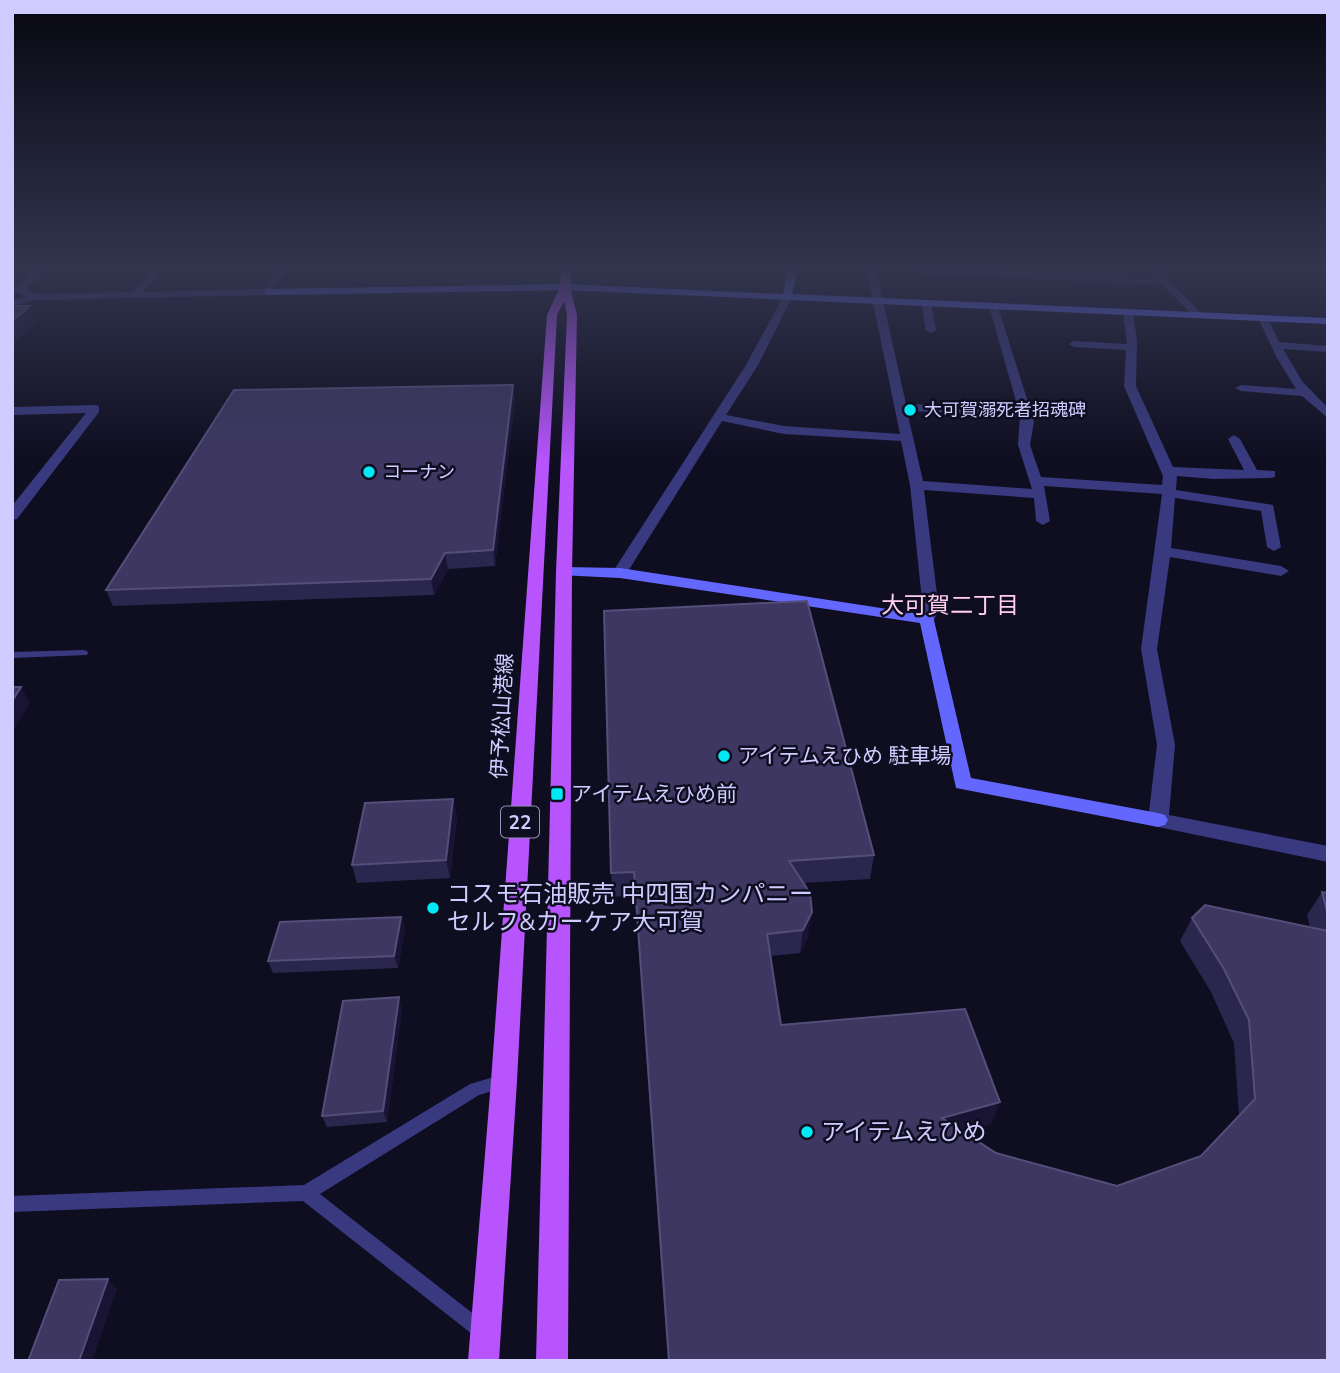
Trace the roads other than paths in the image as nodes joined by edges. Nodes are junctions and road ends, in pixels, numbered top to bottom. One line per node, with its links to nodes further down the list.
1 (551, 333): 39 (main road, 伊予松山港線 / 22)
2 (571, 333): 32 (main road, 22)
3 (769, 333): 18 (street)
4 (886, 333): 14 (street)
5 (1002, 333): 16 (street)
6 (1130, 333): 10 (street)
7 (1270, 333): 9 (street)
8 (1074, 344): 10 (street)
9 (1275, 345): 11 (street); 13 (street)
10 (1132, 347): 21 (street)
11 (1328, 349)
12 (1241, 388): 13 (street)
13 (1304, 393): 17 (street)
14 (901, 407): 16 (street); 19 (street)
15 (12, 411): 27 (street)
16 (1025, 412): 25 (street)
17 (1328, 414)
18 (720, 417): 19 (street); 33 (street)
19 (907, 438): 24 (street)
20 (1234, 439): 22 (street)
21 (1168, 471): 22 (street); 26 (street)
22 (1252, 474): 23 (street)
23 (1270, 474)
24 (916, 485): 25 (street); 34 (street)
25 (1038, 487): 26 (street); 28 (street)
26 (1168, 491): 29 (street); 30 (street)
27 (12, 516)
28 (1043, 521)
29 (1273, 547)
30 (1163, 551): 31 (street); 37 (street)
31 (1281, 571)
32 (564, 572): 33 (street); 44 (main road, 22)
33 (620, 573): 34 (street)
34 (927, 620): 37 (street)
35 (83, 653): 36 (lane)
36 (12, 655)
37 (1158, 820): 38 (street)
38 (1328, 854)
39 (504, 1081): 40 (lane); 42 (main road, 伊予松山港線 / 22)
40 (306, 1193): 41 (lane); 42 (lane)
41 (12, 1205)
42 (485, 1334): 43 (main road, 伊予松山港線 / 22)
43 (483, 1361)
44 (552, 1361)

